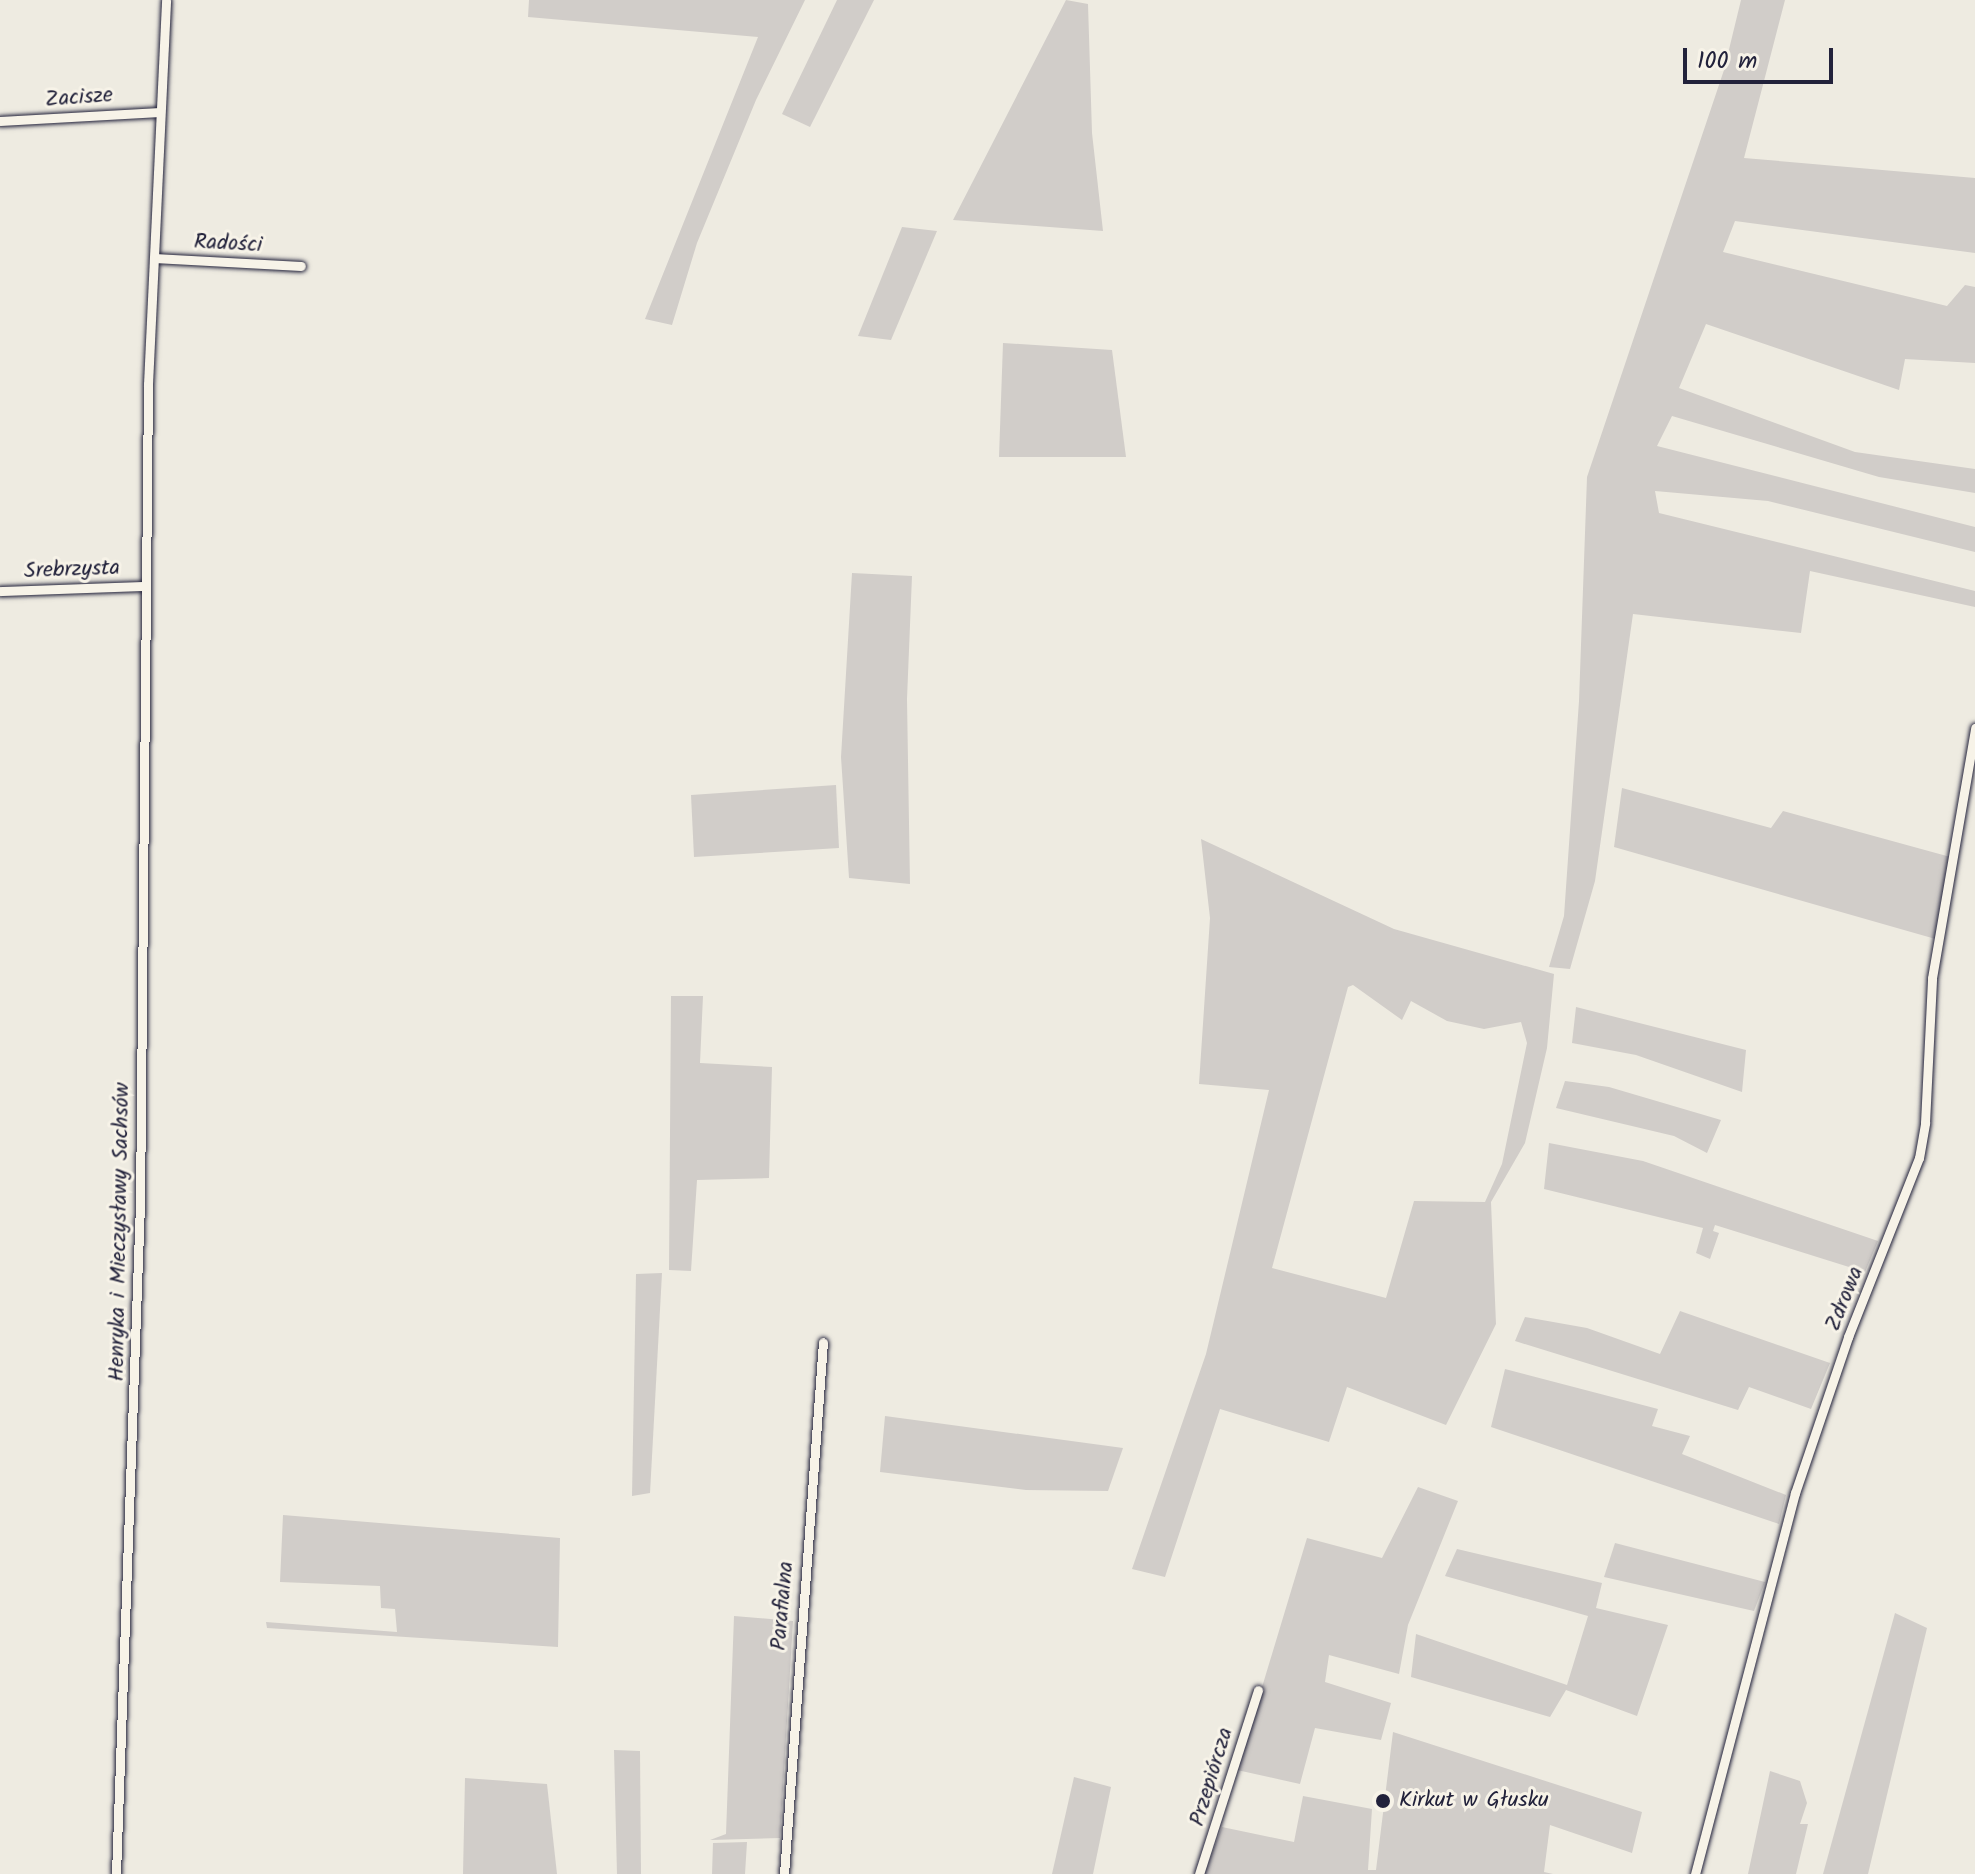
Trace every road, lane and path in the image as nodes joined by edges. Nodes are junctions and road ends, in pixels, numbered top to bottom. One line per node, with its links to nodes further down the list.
1 (166, 0): 2 (street, Henryka i Mieczysławy Sachsów)
2 (160, 112): 3 (street, Zacisze); 4 (street, Henryka i Mieczysławy Sachsów)
3 (0, 121)
4 (154, 258): 5 (street, Radości); 6 (street, Henryka i Mieczysławy Sachsów)
5 (301, 266)
6 (145, 588): 7 (street, Srebrzysta); 11 (street, Henryka i Mieczysławy Sachsów)
7 (0, 591)
8 (1975, 728): 14 (street, Zdrowa)
9 (823, 1342): 12 (street, Parafialna)
10 (1258, 1690): 13 (street, Przepiórcza)
11 (116, 1874)
12 (784, 1874)
13 (1199, 1874)
14 (1695, 1874)

